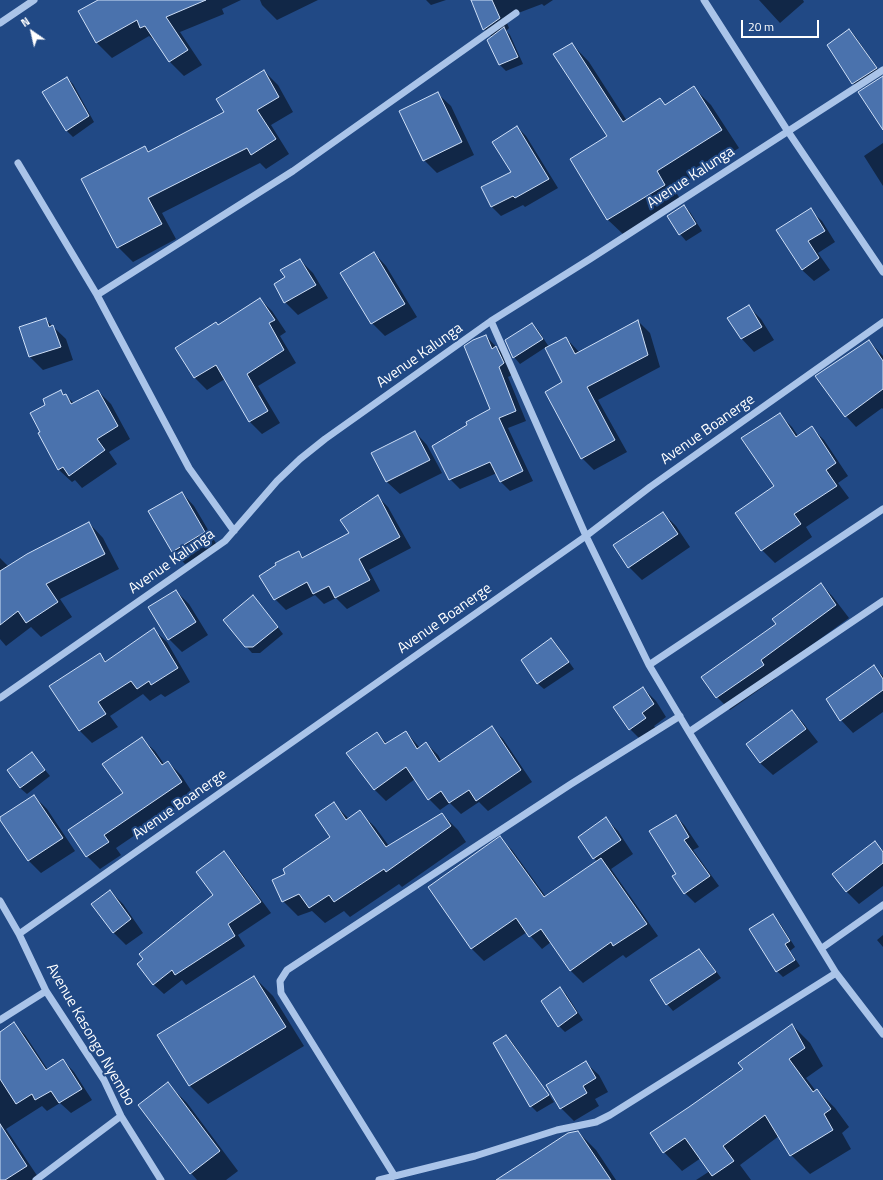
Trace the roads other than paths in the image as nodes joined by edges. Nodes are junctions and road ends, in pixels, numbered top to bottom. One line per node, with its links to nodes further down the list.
1 (34, 0): 4 (street)
2 (704, 0): 6 (street)
3 (516, 13): 9 (street)
4 (0, 23)
5 (883, 70): 6 (street, Avenue Kalunga)
6 (787, 130): 8 (street); 10 (street, Avenue Kalunga)
7 (18, 163): 9 (street)
8 (883, 272)
9 (97, 295): 13 (street)
10 (491, 321): 13 (street, Avenue Kalunga); 14 (street)
11 (883, 322): 14 (street, Avenue Boanerge)
12 (883, 510): 16 (street)
13 (234, 531): 17 (street, Avenue Kalunga)
14 (586, 536): 16 (street); 22 (street, Avenue Boanerge)
15 (883, 601): 19 (street)
16 (648, 665): 18 (street)
17 (0, 698)
18 (680, 716): 19 (street); 29 (street)
19 (689, 732): 23 (street)
20 (0, 901): 22 (street, Avenue Kasongo Nyembo)
21 (883, 905): 23 (street)
22 (19, 934): 25 (street, Avenue Kasongo Nyembo)
23 (822, 948): 24 (street)
24 (836, 973): 27 (street); 29 (street)
25 (46, 991): 26 (street); 28 (street, Avenue Kasongo Nyembo)
26 (0, 1020)
27 (883, 1034)
28 (121, 1116): 30 (street); 31 (street, Avenue Kasongo Nyembo)
29 (394, 1175): 32 (street)
30 (36, 1180)
31 (161, 1180)
32 (379, 1180)

